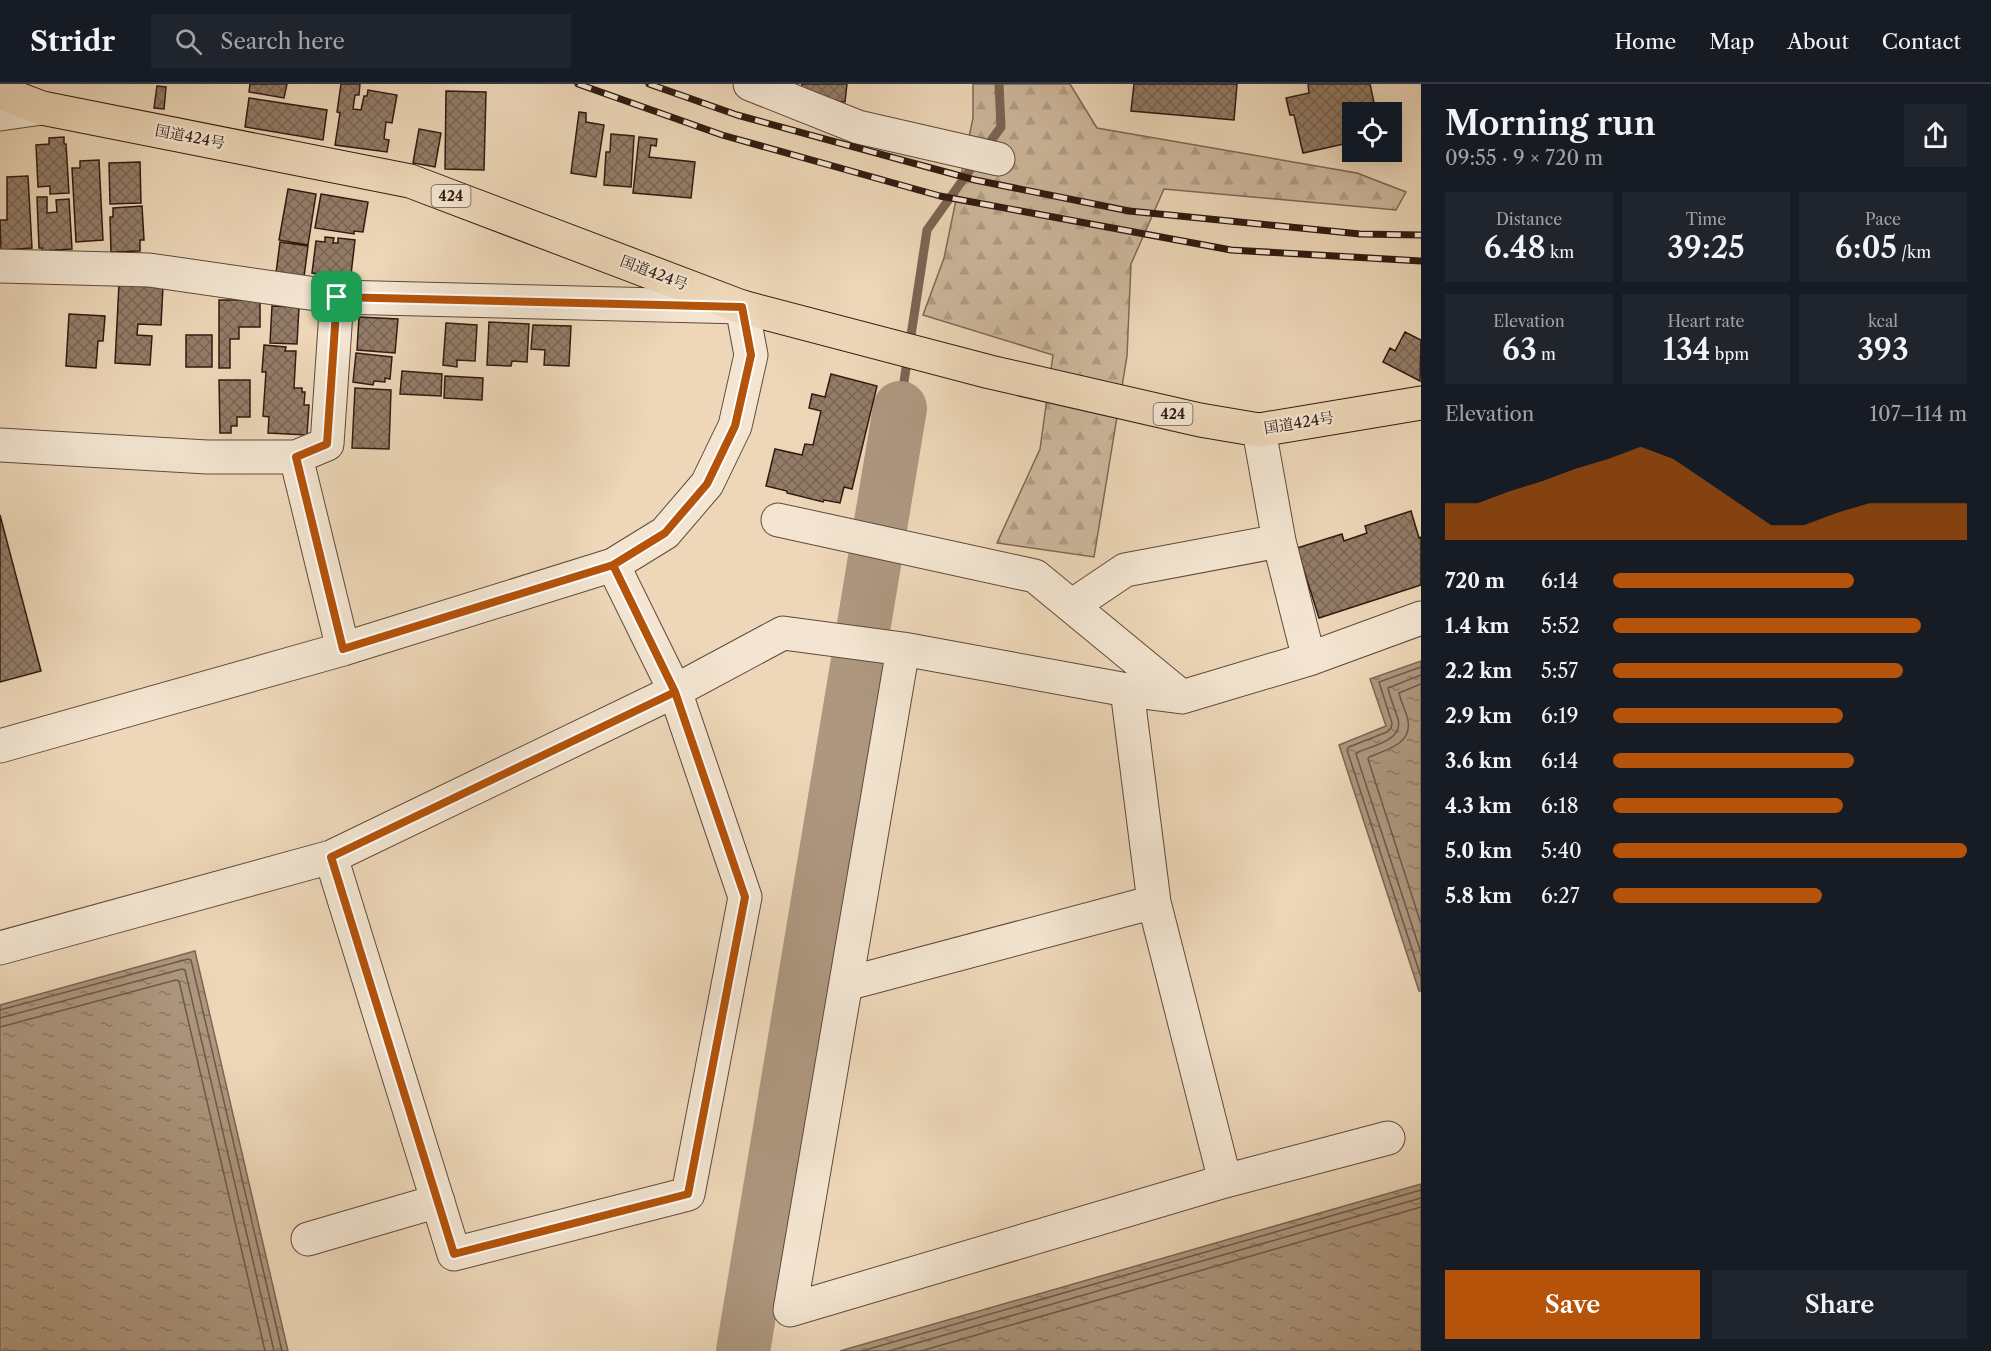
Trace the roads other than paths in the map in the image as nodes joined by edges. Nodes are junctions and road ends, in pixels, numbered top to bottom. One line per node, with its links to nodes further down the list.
1 (750, 84): 5 (street)
2 (0, 92): 3 (highway, 国道424号 / 424)
3 (42, 108): 4 (street); 8 (highway, 国道424号 / 424)
4 (0, 114)
5 (998, 159)
6 (0, 266): 7 (street)
7 (337, 297): 8 (street); 12 (street)
8 (742, 307): 10 (highway, 国道424号 / 424); 15 (street)
9 (1421, 403): 10 (highway, 国道424号 / 424)
10 (1259, 430): 14 (street)
11 (0, 445): 12 (street)
12 (296, 457): 18 (street)
13 (778, 520): 16 (street)
14 (1279, 541): 16 (street); 20 (street)
15 (613, 565): 18 (street); 22 (street)
16 (1073, 605): 23 (street)
17 (1421, 618): 20 (street)
18 (343, 649): 24 (street)
19 (903, 649): 21 (street); 22 (street); 28 (street)
20 (1309, 659): 23 (street)
21 (1127, 690): 23 (street); 26 (street)
22 (675, 692): 25 (street); 31 (street)
23 (1182, 697)
24 (0, 746)
25 (331, 857): 27 (street); 31 (street)
26 (1154, 902): 28 (street); 30 (street)
27 (0, 948)
28 (846, 984): 30 (street)
29 (1388, 1138): 30 (street)
30 (1225, 1181)
31 (438, 1201): 32 (street)
32 (308, 1239)

